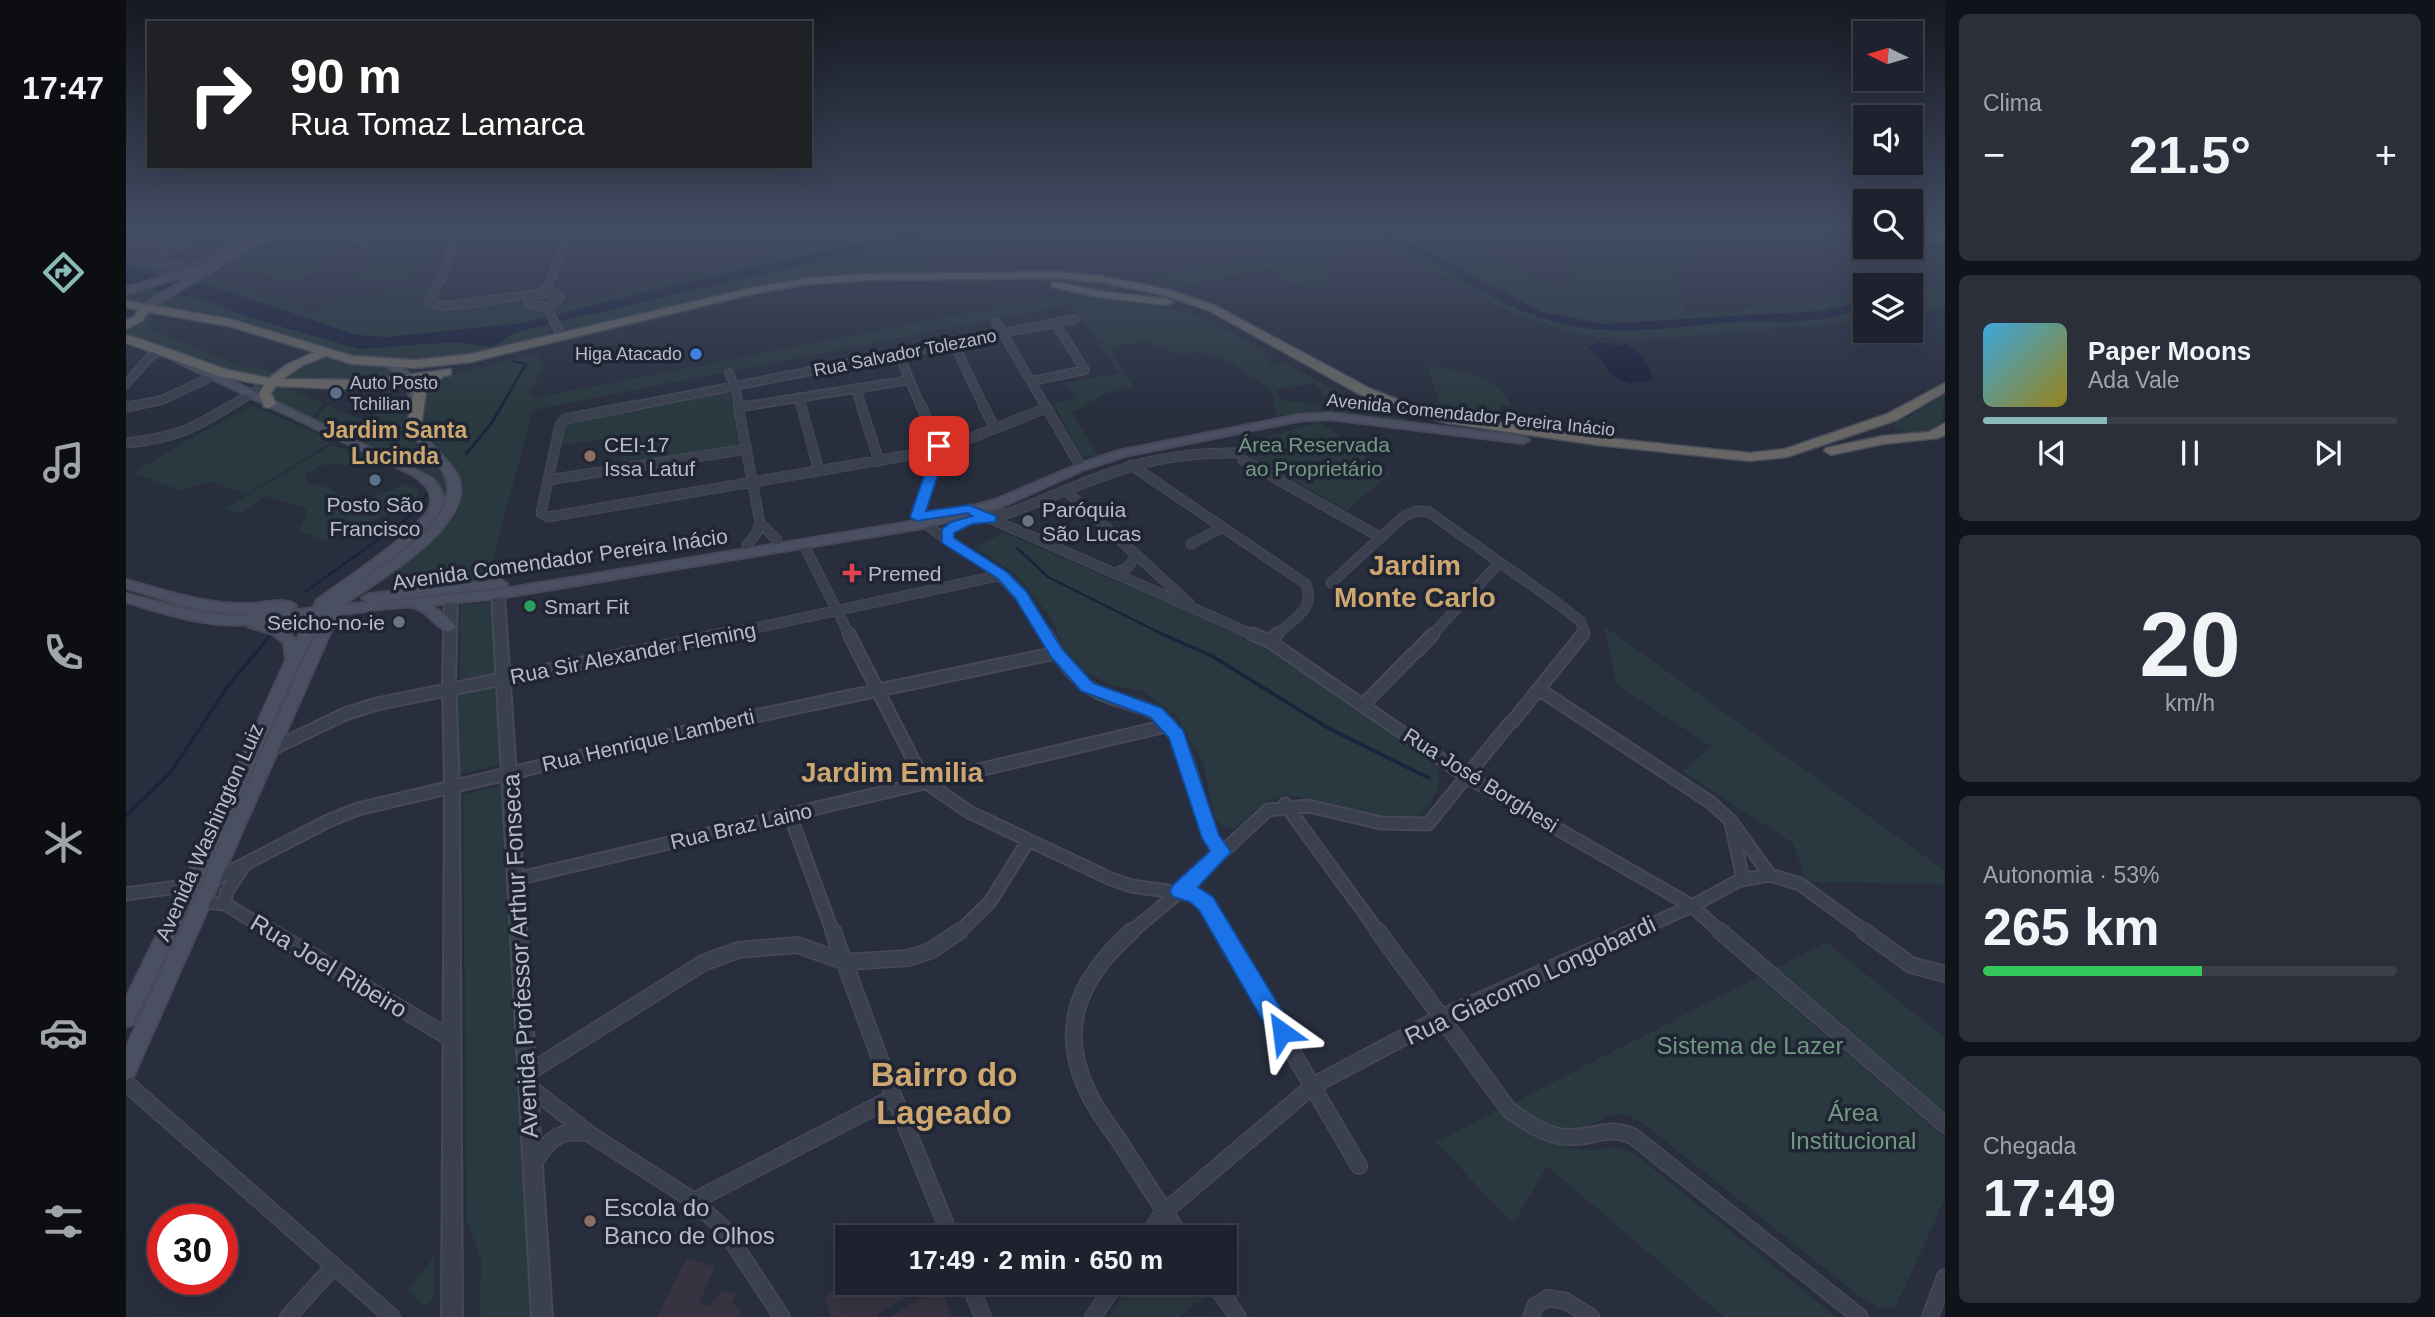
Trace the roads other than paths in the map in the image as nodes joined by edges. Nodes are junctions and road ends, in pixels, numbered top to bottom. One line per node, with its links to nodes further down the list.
1 (171, 290): 12 (main road)
2 (434, 290): 9 (street)
3 (545, 290): 8 (street)
4 (754, 290): 19 (highway)
5 (793, 290): 23 (highway)
6 (1090, 290): 50 (highway)
7 (1155, 290): 45 (highway, Avenida Comendador Pereira Inácio)
8 (541, 294): 9 (street); 10 (street); 13 (street)
9 (477, 302): 13 (street)
10 (557, 302): 13 (street); 14 (street)
11 (128, 304): 12 (highway)
12 (145, 307): 18 (highway); 24 (highway)
13 (532, 307): 14 (street)
14 (550, 314): 19 (street)
15 (1075, 319): 17 (street, Rua Salvador Tolezano)
16 (996, 322): 20 (street)
17 (1055, 323): 20 (street, Rua Salvador Tolezano); 34 (street)
18 (126, 325)
19 (560, 332): 23 (highway)
20 (1004, 333): 22 (street, Rua Salvador Tolezano); 34 (street)
21 (126, 339): 25 (highway)
22 (954, 344): 26 (street, Rua Salvador Tolezano); 47 (street)
23 (542, 345): 27 (highway); 28 (highway)
24 (324, 352): 27 (highway); 33 (highway)
25 (168, 353): 30 (main road); 33 (highway); 35 (street)
26 (899, 355): 32 (street); 36 (street, Rua Salvador Tolezano)
27 (389, 364): 31 (main road)
28 (472, 366): 31 (highway); 46 (highway)
29 (729, 373): 36 (street)
30 (213, 376): 39 (main road); 42 (street)
31 (412, 379): 33 (highway); 46 (main road)
32 (910, 380): 38 (street); 53 (street)
33 (272, 381): 39 (street); 41 (highway)
34 (1032, 381): 44 (street)
35 (126, 384)
36 (735, 386): 43 (street); 58 (street, Rua Salvador Tolezano)
37 (1945, 387): 45 (highway, Avenida Comendador Pereira Inácio)
38 (856, 388): 40 (street); 54 (street)
39 (252, 395): 41 (main road); 51 (street)
40 (799, 397): 43 (street); 57 (street)
41 (269, 404): 84 (main road)
42 (126, 407)
43 (739, 407): 52 (street)
44 (1047, 408): 47 (street); 56 (street)
45 (1892, 417): 49 (highway)
46 (415, 420): 72 (main road)
47 (994, 427): 53 (street)
48 (1943, 430): 49 (highway, Avenida Comendador Pereira Inácio)
49 (1911, 438): 50 (highway, Avenida Comendador Pereira Inácio)
50 (1522, 440): 56 (main road, Avenida Comendador Pereira Inácio)
51 (126, 443)
52 (747, 449): 58 (street); 59 (street)
53 (940, 450): 54 (street); 63 (street)
54 (879, 461): 57 (street)
55 (1131, 465): 60 (street); 65 (street); 66 (street)
56 (1081, 467): 61 (main road, Avenida Comendador Pereira Inácio)
57 (819, 471): 59 (street)
58 (548, 480): 59 (street)
59 (753, 483): 64 (street)
60 (1065, 490): 62 (street); 73 (street)
61 (972, 510): 62 (street, Rua José Borghesi); 63 (main road, Avenida Comendador Pereira Inácio)
62 (991, 519): 68 (street); 75 (street, Rua José Borghesi)
63 (920, 521): 67 (main road, Avenida Comendador Pereira Inácio); 68 (street); 70 (main road, Avenida Comendador Pereira Inácio)
64 (760, 523): 67 (street); 71 (street)
65 (1223, 527): 69 (street); 89 (street)
66 (1380, 537): 74 (street); 77 (street)
67 (771, 538): 71 (main road, Avenida Comendador Pereira Inácio)
68 (947, 540): 76 (street)
69 (1191, 544)
70 (804, 545): 71 (main road, Avenida Comendador Pereira Inácio); 85 (street)
71 (750, 549): 80 (main road, Avenida Comendador Pereira Inácio)
72 (404, 553): 81 (main road); 84 (main road)
73 (1136, 556): 75 (street); 86 (street)
74 (1499, 564): 94 (street); 96 (street)
75 (1115, 573): 86 (street, Rua José Borghesi)
76 (1002, 575): 85 (street, Rua Sir Alexander Fleming); 90 (street)
77 (1331, 583)
78 (126, 584): 84 (main road, Avenida Comendador Pereira Inácio)
79 (467, 588): 80 (main road, Avenida Comendador Pereira Inácio); 81 (main road, Avenida Comendador Pereira Inácio); 83 (main road)
80 (493, 590): 83 (main road, Avenida Comendador Pereira Inácio); 92 (street, Avenida Professor Arthur Fonseca)
81 (415, 597): 83 (main road, Avenida Comendador Pereira Inácio); 84 (main road, Avenida Comendador Pereira Inácio); 88 (main road)
82 (126, 598): 87 (main road, Avenida Comendador Pereira Inácio)
83 (451, 599): 88 (street)
84 (328, 607): 87 (main road, Avenida Comendador Pereira Inácio); 91 (main road, Avenida Washington Luiz); 98 (main road, Avenida Washington Luiz)
85 (837, 612): 92 (street, Rua Sir Alexander Fleming); 95 (street)
86 (1198, 612): 89 (street, Rua José Borghesi)
87 (232, 621): 91 (main road)
88 (449, 627): 93 (street)
89 (1269, 640): 96 (street, Rua José Borghesi)
90 (1056, 653): 95 (street, Rua Henrique Lamberti); 97 (street)
91 (291, 664): 113 (main road, Avenida Washington Luiz)
92 (503, 678): 93 (street, Rua Sir Alexander Fleming); 99 (street, Avenida Professor Arthur Fonseca)
93 (449, 690): 98 (street, Rua Sir Alexander Fleming); 102 (street)
94 (1541, 690): 100 (street); 105 (street)
95 (878, 692): 99 (street, Rua Henrique Lamberti); 101 (street)
96 (1364, 704): 100 (street, Rua José Borghesi)
97 (1170, 726): 101 (street, Rua Braz Laino); 107 (street)
98 (270, 750): 112 (main road, Avenida Washington Luiz)
99 (509, 773): 102 (street, Rua Henrique Lamberti); 110 (street, Avenida Professor Arthur Fonseca)
100 (1467, 776): 103 (street); 118 (street, Rua José Borghesi)
101 (924, 781): 104 (street, Rua Braz Laino); 106 (street)
102 (452, 787): 108 (street, Rua Henrique Lamberti); 123 (street)
103 (1285, 804): 107 (street); 122 (street)
104 (790, 815): 110 (street, Rua Braz Laino); 119 (street)
105 (1730, 820): 109 (street); 111 (street)
106 (1028, 841): 114 (street); 119 (street)
107 (1222, 852): 114 (street)
108 (249, 860): 112 (street, Rua Henrique Lamberti); 117 (street)
109 (1770, 875): 111 (street, Rua Giacomo Longobardi); 120 (street, Rua Giacomo Longobardi)
110 (516, 879): 125 (street, Avenida Professor Arthur Fonseca)
111 (1743, 879): 118 (street, Rua Giacomo Longobardi)
112 (214, 880): 116 (main road, Avenida Washington Luiz)
113 (191, 885): 115 (street); 121 (main road, Avenida Washington Luiz)
114 (1180, 891): 127 (street); 134 (street)
115 (126, 894)
116 (203, 902): 117 (street, Rua Joel Ribeiro); 124 (main road, Avenida Washington Luiz)
117 (225, 904): 123 (street, Rua Joel Ribeiro)
118 (1692, 906): 122 (street, Rua Giacomo Longobardi); 129 (street, Rua José Borghesi)
119 (846, 962): 125 (street); 128 (street)
120 (1945, 974)
121 (126, 1018)
122 (1440, 1018): 127 (street, Rua Giacomo Longobardi); 153 (street)
123 (452, 1039): 145 (street)
124 (126, 1070)
125 (528, 1079): 130 (street); 132 (street, Avenida Professor Arthur Fonseca)
126 (126, 1083): 138 (street)
127 (1314, 1085): 131 (street); 134 (street, Rua Giacomo Longobardi)
128 (894, 1097): 133 (street); 135 (street)
129 (1945, 1125)
130 (591, 1135): 132 (street); 133 (street)
131 (1359, 1166)
132 (532, 1167): 146 (street, Avenida Professor Arthur Fonseca)
133 (694, 1201): 147 (street)
134 (1163, 1213): 136 (street, Rua Giacomo Longobardi); 137 (street)
135 (946, 1225)
136 (1155, 1225)
137 (1172, 1225)
138 (334, 1266): 143 (street); 144 (street)
139 (1945, 1277): 154 (street)
140 (974, 1295): 148 (street)
141 (1108, 1295): 149 (street)
142 (1222, 1295): 150 (street)
143 (288, 1317)
144 (393, 1317)
145 (452, 1317)
146 (542, 1317)
147 (782, 1317)
148 (983, 1317)
149 (1093, 1317)
150 (1238, 1317)
151 (1531, 1317): 152 (street)
152 (1591, 1317)
153 (1860, 1317)
154 (1930, 1317)

